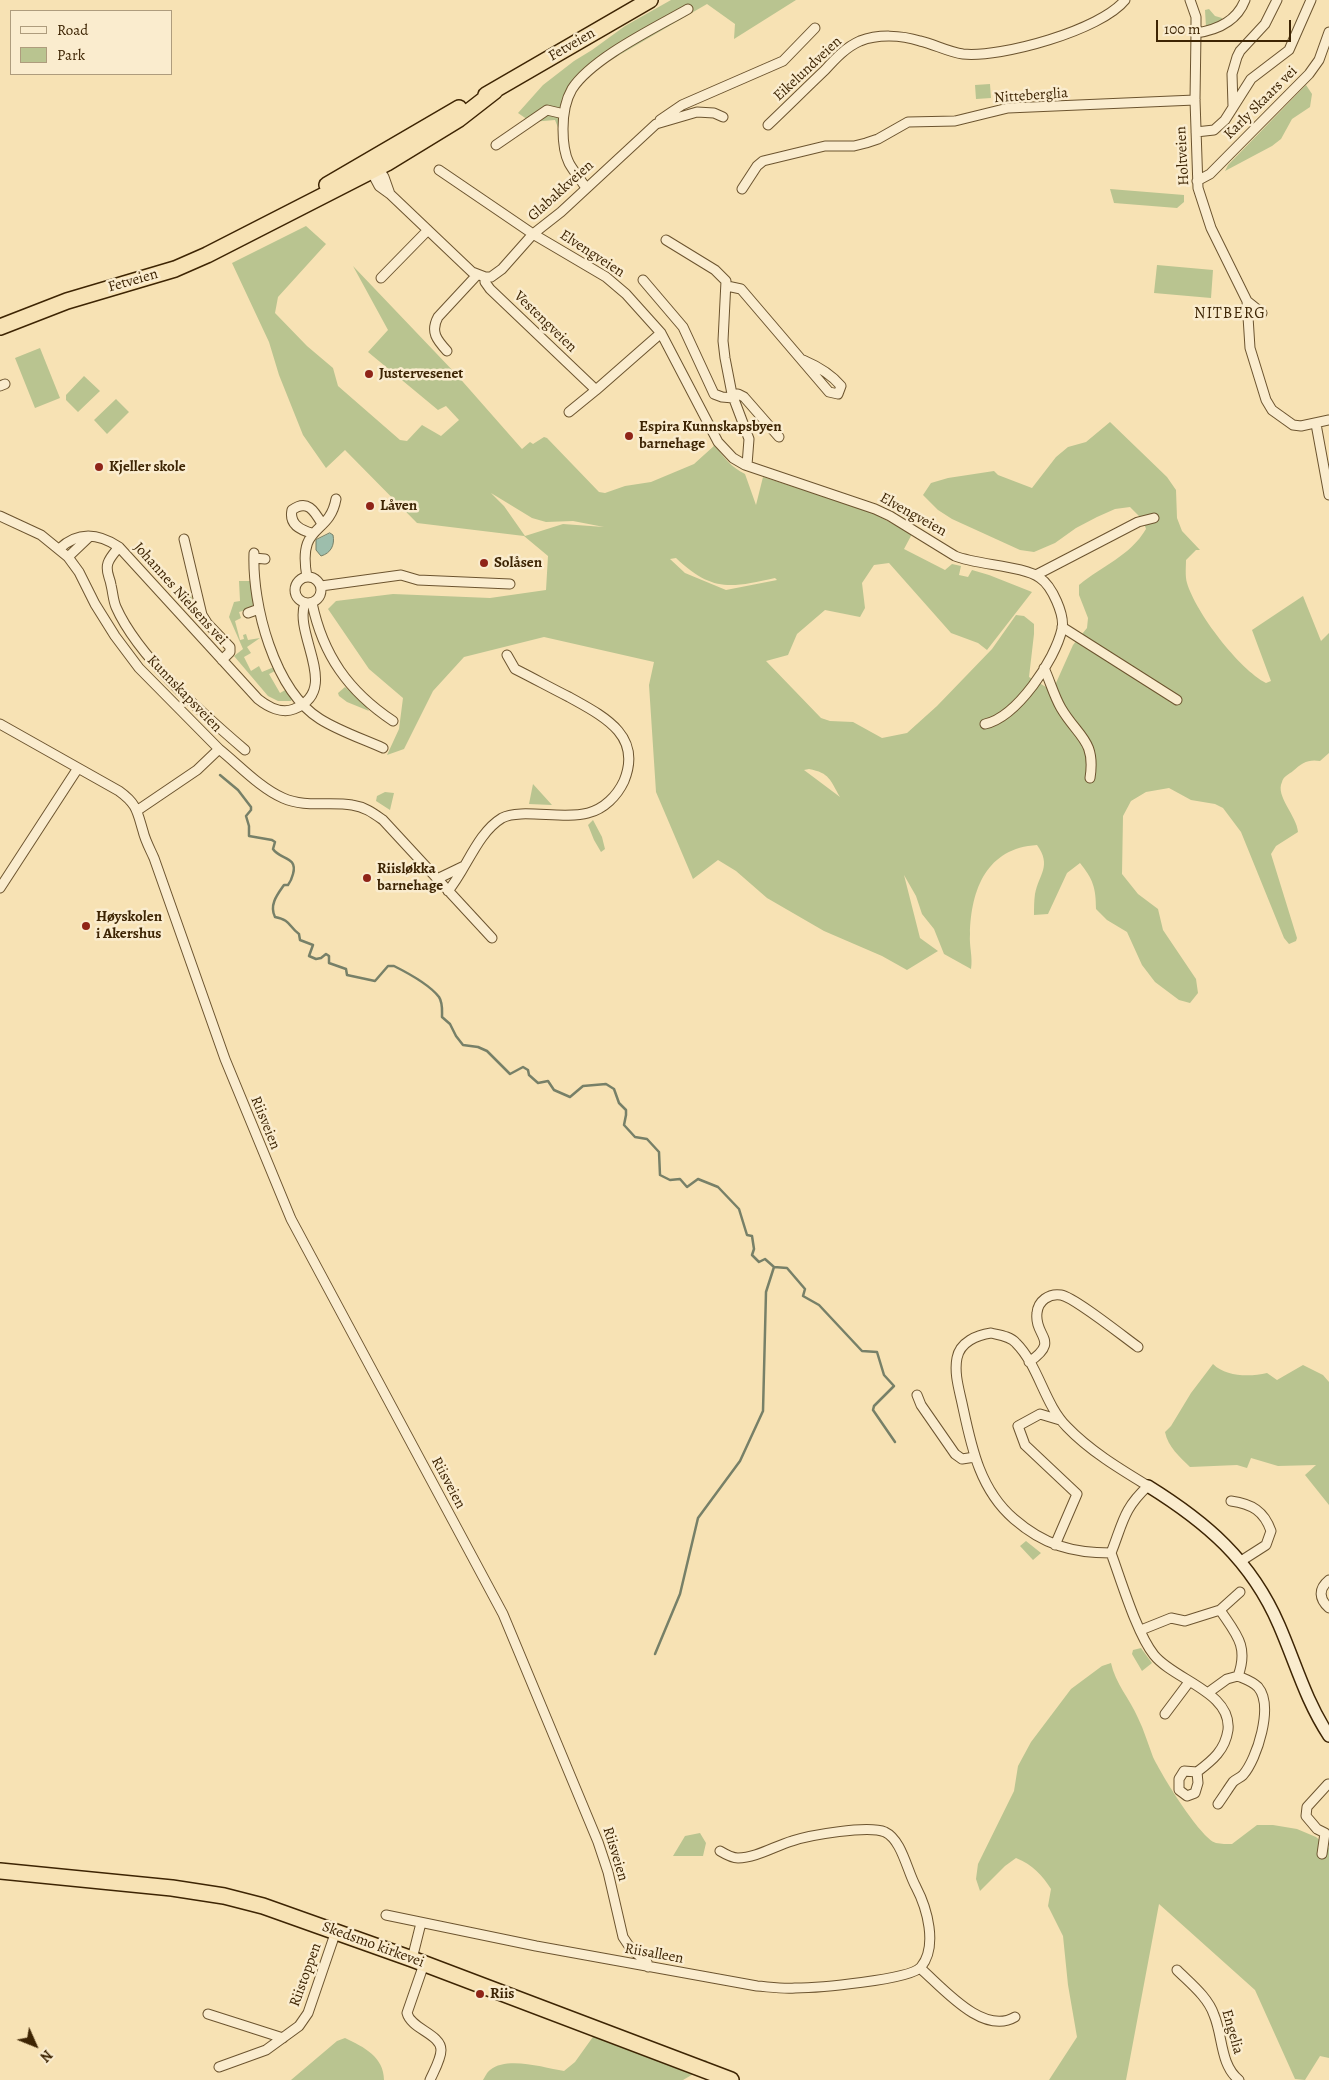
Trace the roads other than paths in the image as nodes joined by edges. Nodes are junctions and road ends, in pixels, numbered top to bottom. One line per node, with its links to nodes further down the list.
1 (650, 0): 19 (highway, Fetveien)
2 (1125, 0): 16 (street, Eikelundveien)
3 (1190, 0): 10 (street, Holtveien)
4 (1246, 0): 10 (street)
5 (1277, 0): 12 (street, Karly Skaars vei)
6 (1311, 0): 12 (street, Karly Skaars vei)
7 (688, 9): 13 (street)
8 (814, 28): 15 (street, Glabakkveien)
9 (1329, 32): 21 (street, Karly Skaars vei)
10 (1196, 33): 11 (street, Holtveien)
11 (1195, 100): 17 (street, Holtveien); 23 (street, Nitteberglia)
12 (1233, 106): 17 (street, Karly Skaars vei)
13 (564, 114): 18 (street); 22 (street)
14 (723, 117): 15 (street, Glabakkveien)
15 (656, 124): 22 (street, Glabakkveien)
16 (768, 126)
17 (1196, 132): 21 (street, Holtveien)
18 (496, 145)
19 (373, 167): 24 (street, Vestengveien); 33 (highway, Fetveien)
20 (439, 170): 25 (street, Elvengveien)
21 (1197, 181): 31 (street, Holtveien)
22 (586, 188): 25 (street, Glabakkveien)
23 (742, 189)
24 (428, 230): 27 (street, Vestengveien); 28 (street)
25 (533, 234): 27 (street, Glabakkveien); 34 (street, Elvengveien)
26 (666, 240): 30 (street)
27 (481, 276): 35 (street); 37 (street, Vestengveien)
28 (381, 278)
29 (643, 280): 38 (street, Elvengveien)
30 (727, 286): 36 (street); 38 (street)
31 (1247, 301): 32 (street, Holtveien); 41 (street, Holtveien)
32 (1262, 313)
33 (0, 327)
34 (661, 333): 37 (street); 43 (street, Elvengveien)
35 (447, 351)
36 (803, 360)
37 (596, 390): 39 (street)
38 (733, 396): 42 (street, Elvengveien); 43 (street)
39 (570, 412)
40 (1329, 420): 41 (street, Holtveien)
41 (1316, 424): 44 (street)
42 (779, 437)
43 (747, 465): 56 (street, Elvengveien)
44 (1329, 496)
45 (336, 499): 48 (street)
46 (0, 516): 53 (street, Kunnskapsveien)
47 (1154, 518): 56 (street)
48 (322, 524): 49 (street); 49 (street)
49 (312, 533): 57 (street)
50 (89, 537): 52 (street, Johannes Nielsens vei); 53 (street); 54 (street)
51 (184, 539): 65 (street, Johannes Nielsens vei)
52 (119, 547): 65 (street, Johannes Nielsens vei); 74 (street)
53 (59, 549): 54 (street, Kunnskapsveien)
54 (68, 557): 73 (street, Kunnskapsveien)
55 (265, 558): 61 (street)
56 (1036, 575): 63 (street)
57 (307, 577): 59 (street); 60 (street)
58 (510, 584): 59 (street)
59 (321, 586): 60 (street)
60 (309, 603): 68 (street); 69 (street)
61 (259, 609): 62 (street); 68 (street)
62 (248, 613)
63 (1062, 627): 66 (street); 67 (street)
64 (507, 655): 78 (street)
65 (222, 660): 68 (street, Johannes Nielsens vei)
66 (1044, 668): 71 (street); 76 (street)
67 (1177, 700)
68 (302, 704): 72 (street)
69 (393, 721)
70 (0, 724): 75 (street)
71 (985, 724)
72 (383, 748)
73 (219, 749): 77 (street, Kunnskapsveien); 79 (street)
74 (245, 750)
75 (78, 768): 77 (street); 80 (street)
76 (1090, 778)
77 (138, 810): 114 (street, Riisveien)
78 (464, 866): 79 (street); 81 (street)
79 (437, 879): 81 (street)
80 (0, 888)
81 (448, 891): 82 (street)
82 (492, 938)
83 (1138, 1347): 84 (street)
84 (1029, 1362): 86 (street); 87 (street)
85 (917, 1394): 87 (street)
86 (1060, 1420): 88 (street); 90 (street)
87 (975, 1457): 90 (street)
88 (1148, 1486): 91 (street); 92 (street)
89 (1231, 1501): 92 (street)
90 (1055, 1545): 91 (street)
91 (1111, 1553): 97 (street)
92 (1241, 1562): 102 (street)
93 (1329, 1580): 95 (street)
94 (1240, 1592): 96 (street)
95 (1329, 1608)
96 (1220, 1610): 97 (street); 98 (street)
97 (1140, 1630): 99 (street)
98 (1238, 1676): 100 (street); 105 (street)
99 (1189, 1682): 100 (street); 101 (street)
100 (1209, 1692): 103 (street)
101 (1165, 1714)
102 (1329, 1735)
103 (1197, 1772)
104 (1328, 1784): 106 (street)
105 (1218, 1804)
106 (1327, 1831): 108 (street)
107 (720, 1851): 115 (street)
108 (1322, 1854)
109 (0, 1871): 112 (highway, Skedsmo kirkevei)
110 (386, 1916): 111 (street, Riisalleen)
111 (421, 1922): 113 (street); 114 (street, Riisalleen)
112 (336, 1931): 113 (highway, Skedsmo kirkevei); 119 (street, Riistoppen)
113 (418, 1962): 121 (street); 122 (highway, Skedsmo kirkevei)
114 (648, 1967): 115 (street, Riisalleen)
115 (920, 1968): 118 (street)
116 (1178, 1970): 123 (street, Engelia)
117 (208, 2014): 119 (street)
118 (1015, 2017)
119 (283, 2038): 120 (street, Riistoppen)
120 (219, 2067)
121 (430, 2080)
122 (731, 2080)
123 (1238, 2080)

